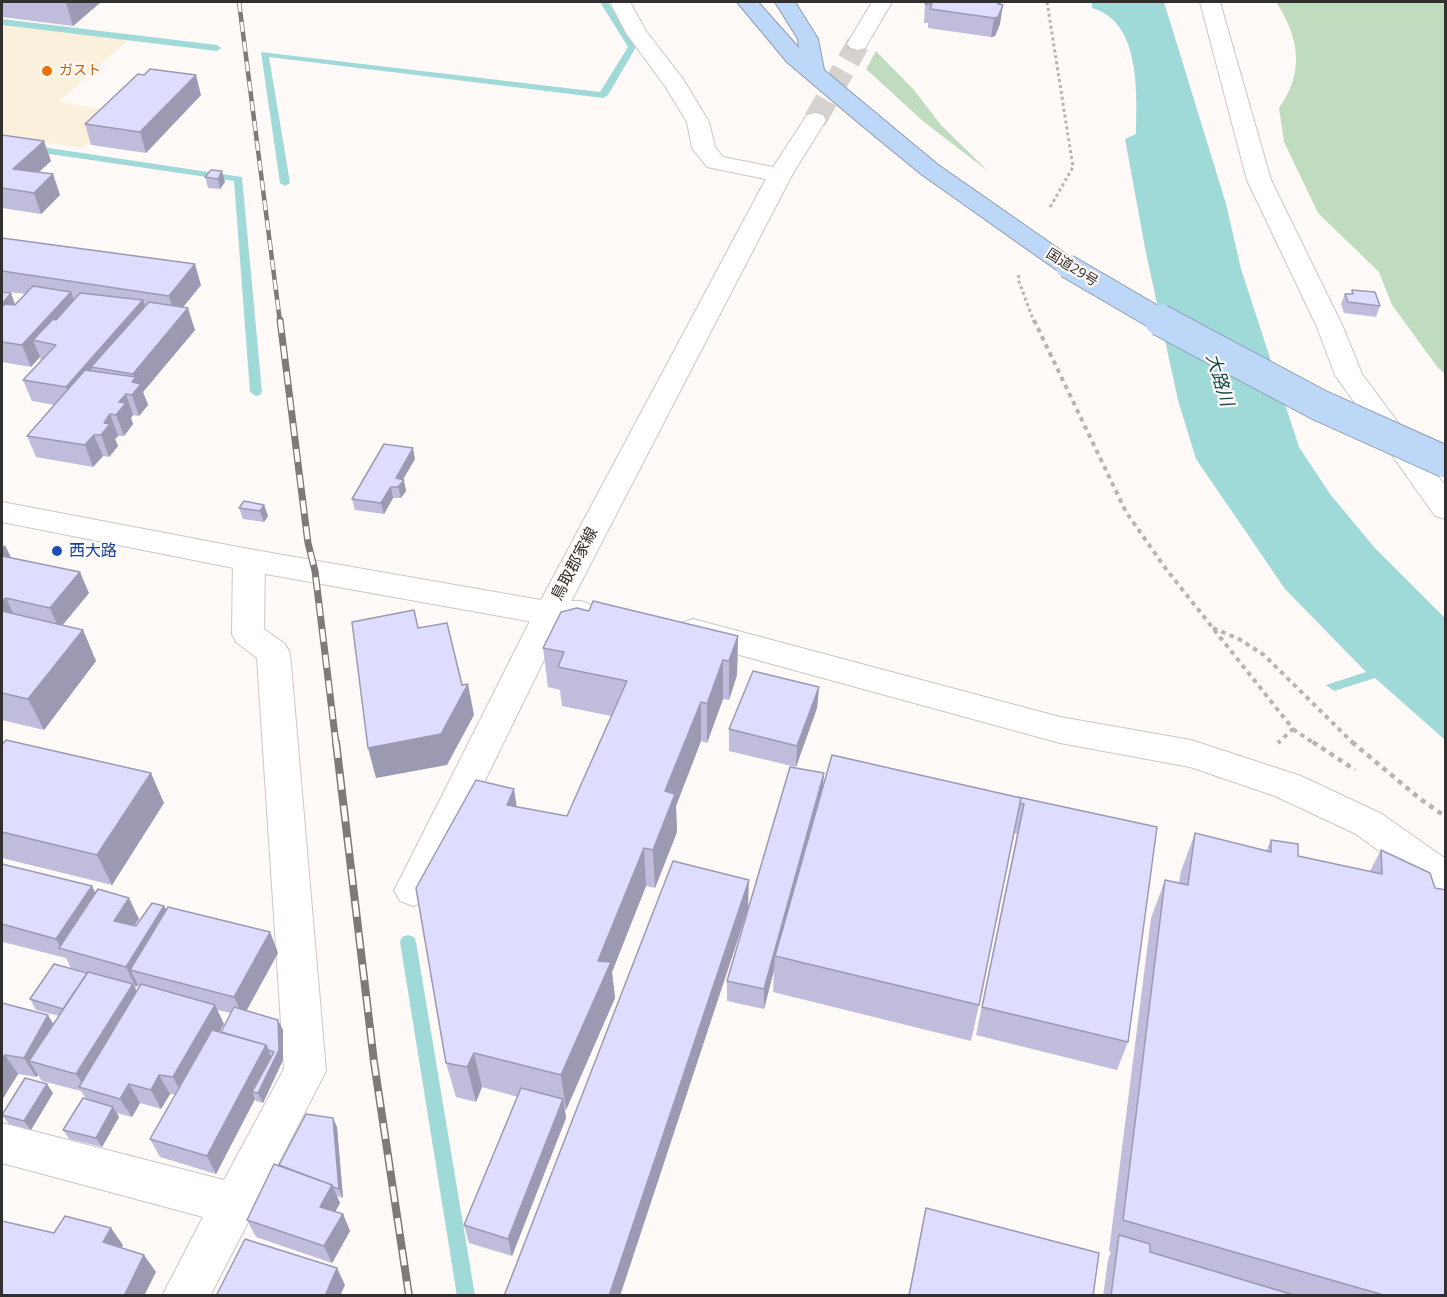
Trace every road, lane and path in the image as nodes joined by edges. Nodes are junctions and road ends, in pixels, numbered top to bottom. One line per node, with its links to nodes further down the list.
1 (620, 2): 11 (street)
2 (728, 2): 9 (highway)
3 (747, 2): 9 (highway, 国道29号)
4 (785, 2): 9 (highway)
5 (882, 2): 8 (street)
6 (1047, 2): 12 (path)
7 (1209, 2): 15 (street)
8 (858, 44)
9 (804, 65): 14 (highway, 国道29号, bridge)
10 (815, 120): 11 (street, 鳥取郡家線)
11 (780, 175): 18 (street, 鳥取郡家線)
12 (1049, 209)
13 (1019, 272): 21 (path)
14 (1446, 462)
15 (1446, 509)
16 (2, 512): 17 (street, 鳥取郡家線)
17 (249, 560): 18 (street, 鳥取郡家線); 31 (street)
18 (550, 613): 19 (street); 29 (street)
19 (616, 614)
20 (662, 623): 23 (street)
21 (1212, 627): 22 (path); 25 (path)
22 (1293, 729): 23 (path); 24 (path)
23 (1246, 772): 28 (street)
24 (1361, 774)
25 (1419, 798): 26 (path); 27 (path)
26 (1409, 799)
27 (1446, 818)
28 (1446, 880)
29 (413, 890)
30 (2, 1143): 31 (street)
31 (235, 1204): 32 (street)
32 (185, 1296)

